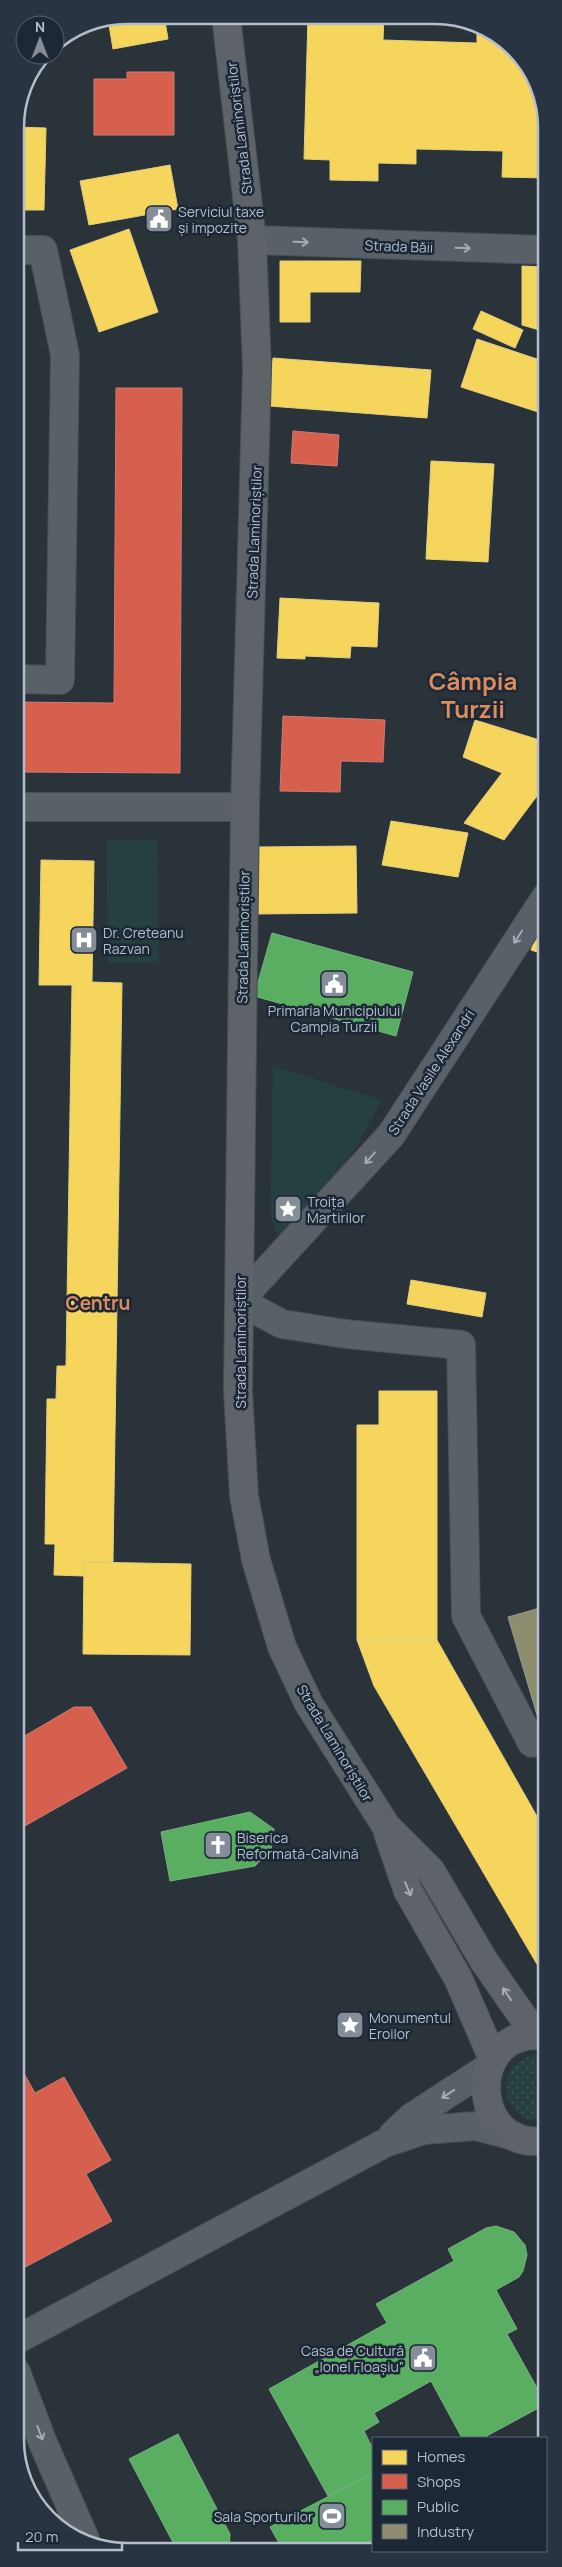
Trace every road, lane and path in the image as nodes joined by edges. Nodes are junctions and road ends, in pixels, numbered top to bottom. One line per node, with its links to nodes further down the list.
1 (227, 24): 2 (main road, Strada Laminoriștilor)
2 (252, 240): 4 (street, Strada Băii, one-way to 4); 7 (main road, Strada Laminoriștilor)
3 (24, 250): 5 (street)
4 (538, 250)
5 (24, 679)
6 (24, 807): 7 (street)
7 (245, 807): 9 (main road, Strada Laminoriștilor)
8 (538, 909): 9 (street, Strada Vasile Alexandri, one-way to 9)
9 (239, 1301): 10 (street); 11 (main road, Strada Laminoriștilor)
10 (538, 1740)
11 (386, 1826): 12 (main road, Strada Laminoriștilor, one-way to 11); 14 (main road, Strada Laminoriștilor, one-way to 14)
12 (538, 2031)
13 (538, 2035): 14 (main road)
14 (491, 2063): 15 (main road); 16 (street, one-way to 16)
15 (527, 2138): 16 (street); 17 (main road)
16 (385, 2143): 18 (street)
17 (538, 2145)
18 (24, 2336)
19 (24, 2393): 20 (street, one-way to 20)
20 (83, 2534)

